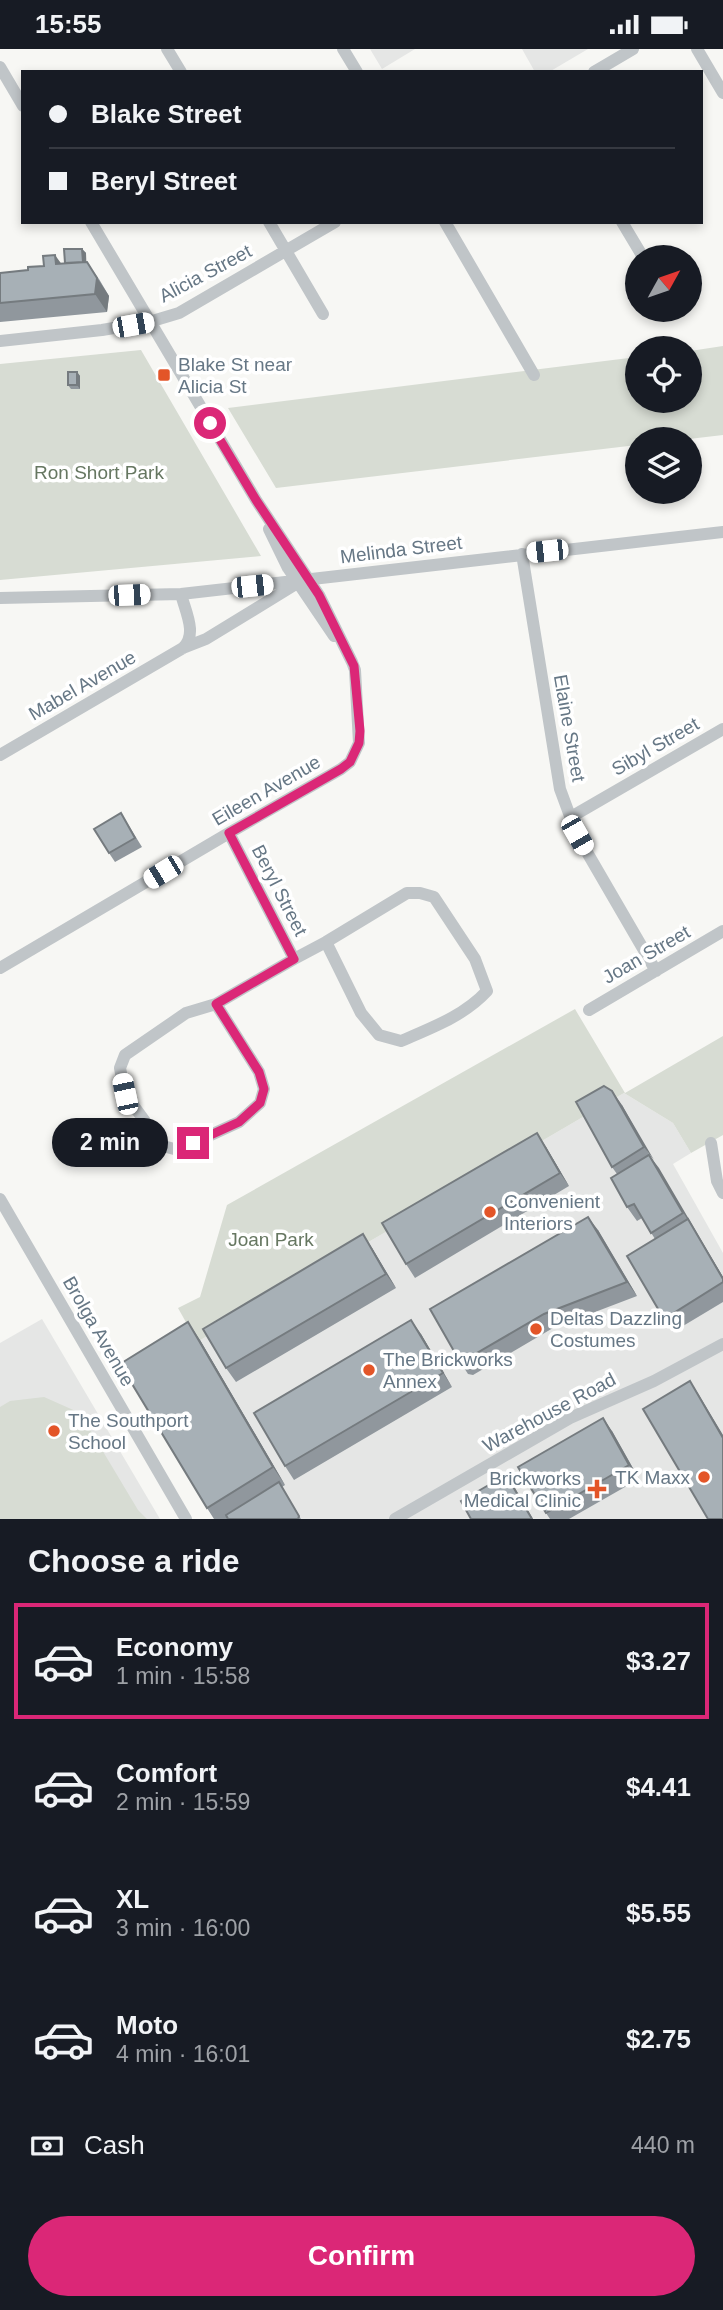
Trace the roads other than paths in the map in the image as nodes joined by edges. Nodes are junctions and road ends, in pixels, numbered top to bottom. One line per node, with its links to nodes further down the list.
1 (167, 49): 6 (street)
2 (343, 49): 7 (street)
3 (633, 49): 8 (street)
4 (697, 49): 9 (street)
5 (0, 67): 10 (street)
6 (180, 70)
7 (355, 70)
8 (597, 70)
9 (723, 93)
10 (21, 103)
11 (92, 224): 19 (street, Eileen Avenue)
12 (270, 224): 17 (street)
13 (332, 224): 17 (street, Alicia Street)
14 (446, 224): 21 (street)
15 (623, 224): 16 (street)
16 (636, 245)
17 (286, 251): 18 (street); 19 (street, Alicia Street)
18 (323, 314)
19 (149, 322): 20 (street, Alicia Street); 24 (street, Eileen Avenue)
20 (0, 341)
21 (534, 375)
22 (723, 532): 23 (street, Melinda Street)
23 (522, 554): 24 (street, Melinda Street); 30 (street, Elaine Street)
24 (301, 581): 25 (street, Melinda Street); 27 (street, Mabel Avenue); 31 (street, Eileen Avenue)
25 (181, 594): 26 (street, Melinda Street); 27 (street)
26 (0, 598)
27 (183, 648): 29 (street, Mabel Avenue)
28 (723, 729): 30 (street, Sibyl Street)
29 (0, 755)
30 (571, 817): 36 (street, Elaine Street)
31 (229, 833): 34 (street, Beryl Street); 35 (street, Eileen Avenue)
32 (723, 931): 36 (street, Joan Street)
33 (326, 942): 33 (street); 34 (street)
34 (294, 959): 37 (street, Beryl Street)
35 (0, 968)
36 (656, 971): 38 (street, Joan Street)
37 (216, 1004): 37 (street, Beryl Street)
38 (589, 1010)
39 (711, 1143): 40 (street)
40 (723, 1193)
41 (0, 1199): 43 (street, Brolga Avenue)
42 (723, 1344): 44 (street, Warehouse Road)
43 (186, 1519)
44 (395, 1519)

